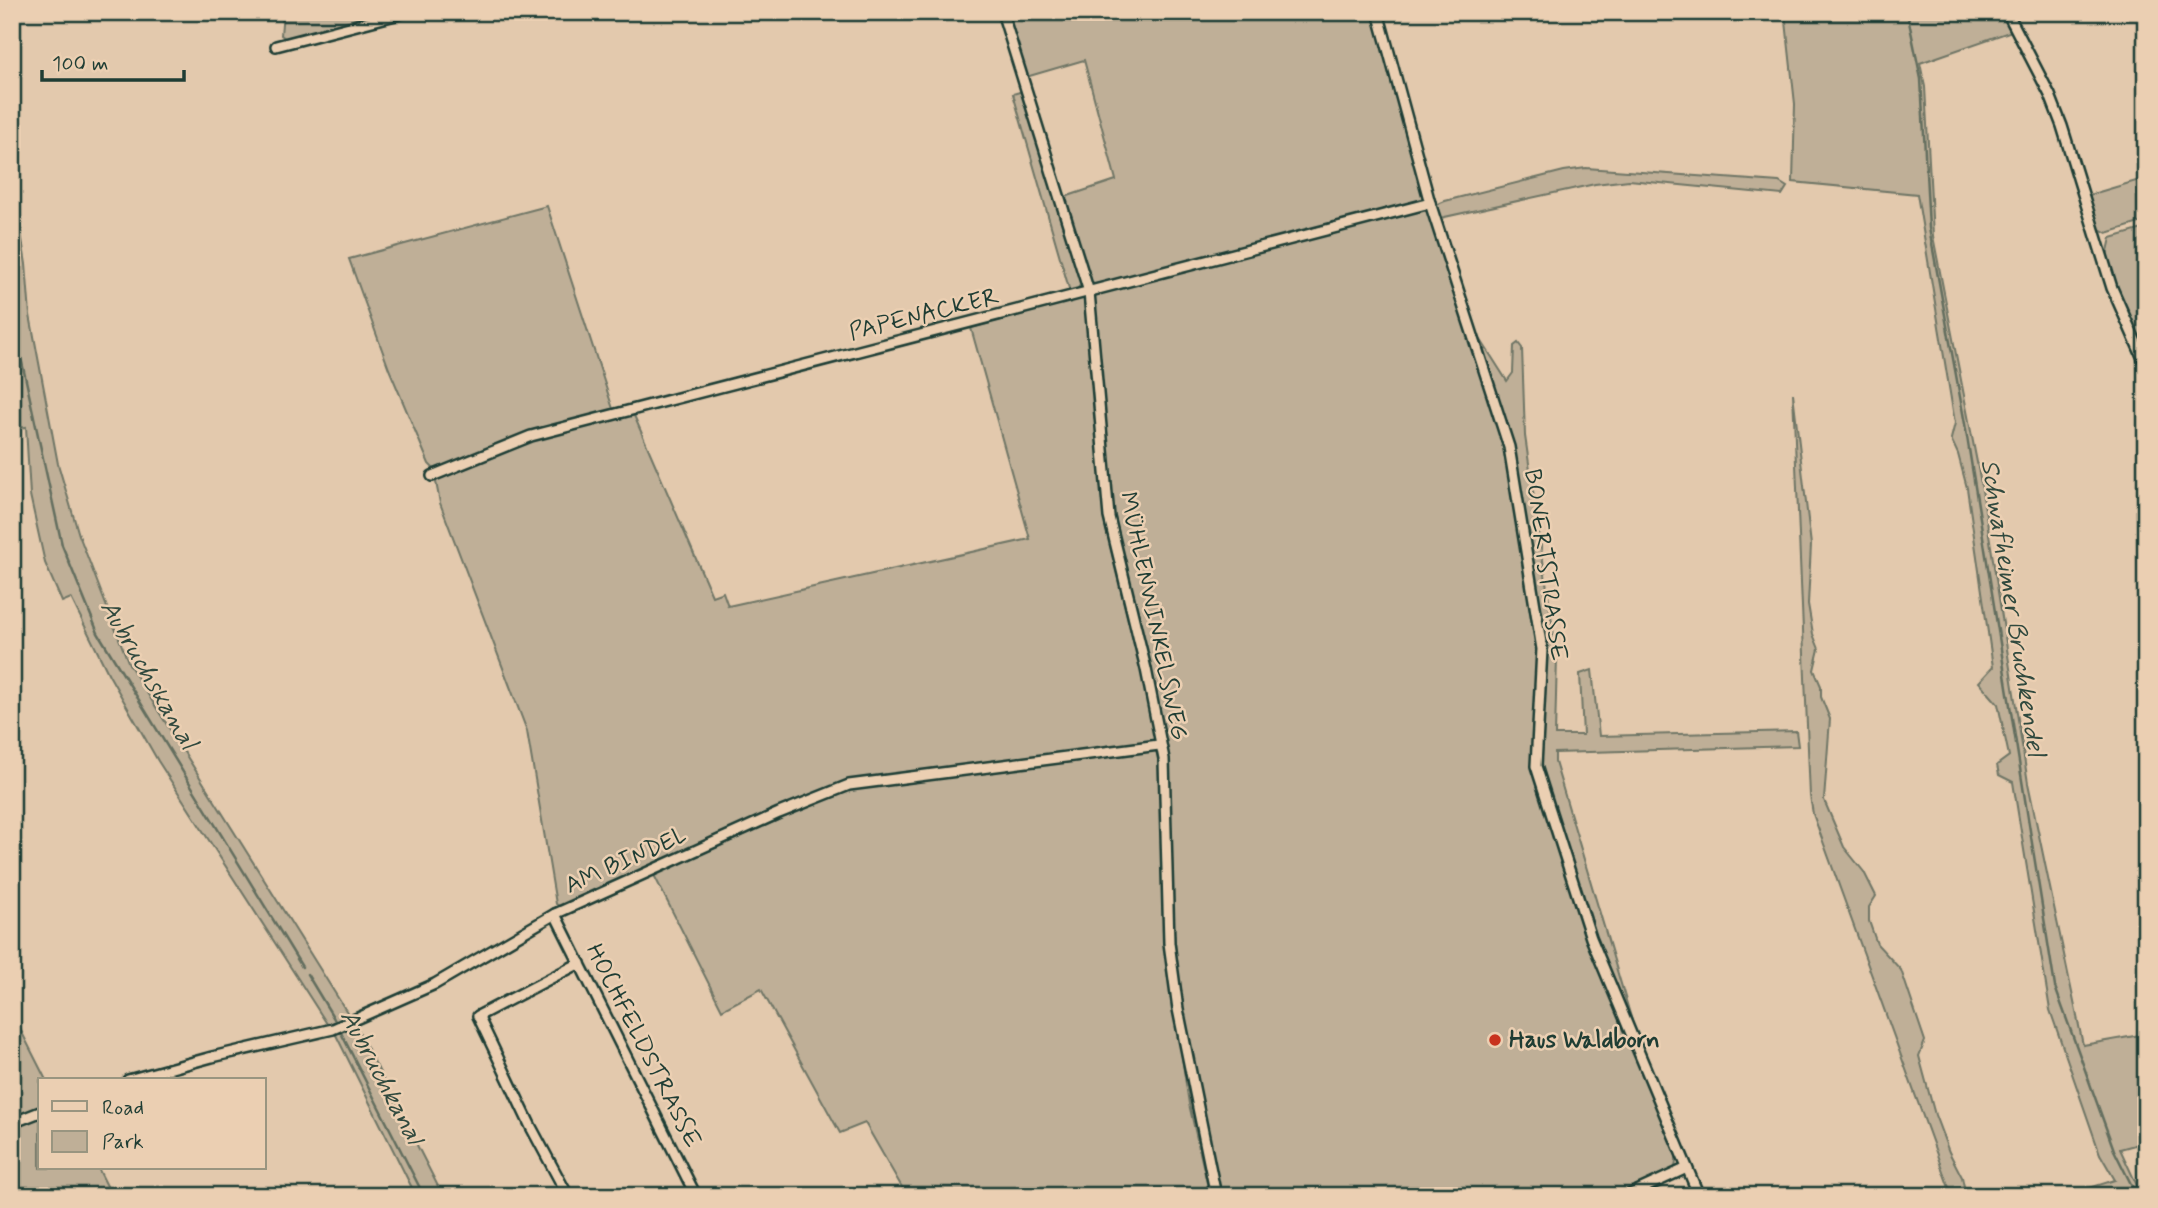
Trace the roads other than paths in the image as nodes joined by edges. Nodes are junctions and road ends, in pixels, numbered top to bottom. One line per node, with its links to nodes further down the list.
1 (407, 12): 5 (street)
2 (1002, 12): 7 (street, MÜHLENWINKELSWEG)
3 (1378, 12): 6 (street, BONERTSTRASSE)
4 (2007, 12): 8 (street)
5 (276, 46)
6 (1430, 203): 7 (street, PAPENACKER); 16 (street, BONERTSTRASSE)
7 (1089, 292): 9 (street, PAPENACKER); 10 (street, MÜHLENWINKELSWEG)
8 (2146, 365)
9 (432, 476)
10 (1159, 745): 11 (street, AM BINDEL); 19 (street, MÜHLENWINKELSWEG)
11 (555, 914): 12 (street, HOCHFELDSTRASSE); 13 (street, AM BINDEL)
12 (580, 963): 17 (street); 18 (street, HOCHFELDSTRASSE)
13 (135, 1078)
14 (38, 1113): 15 (street)
15 (12, 1123)
16 (1688, 1168): 20 (street); 21 (street, BONERTSTRASSE)
17 (568, 1196)
18 (696, 1196)
19 (1216, 1196)
20 (1626, 1196)
21 (1699, 1196)

